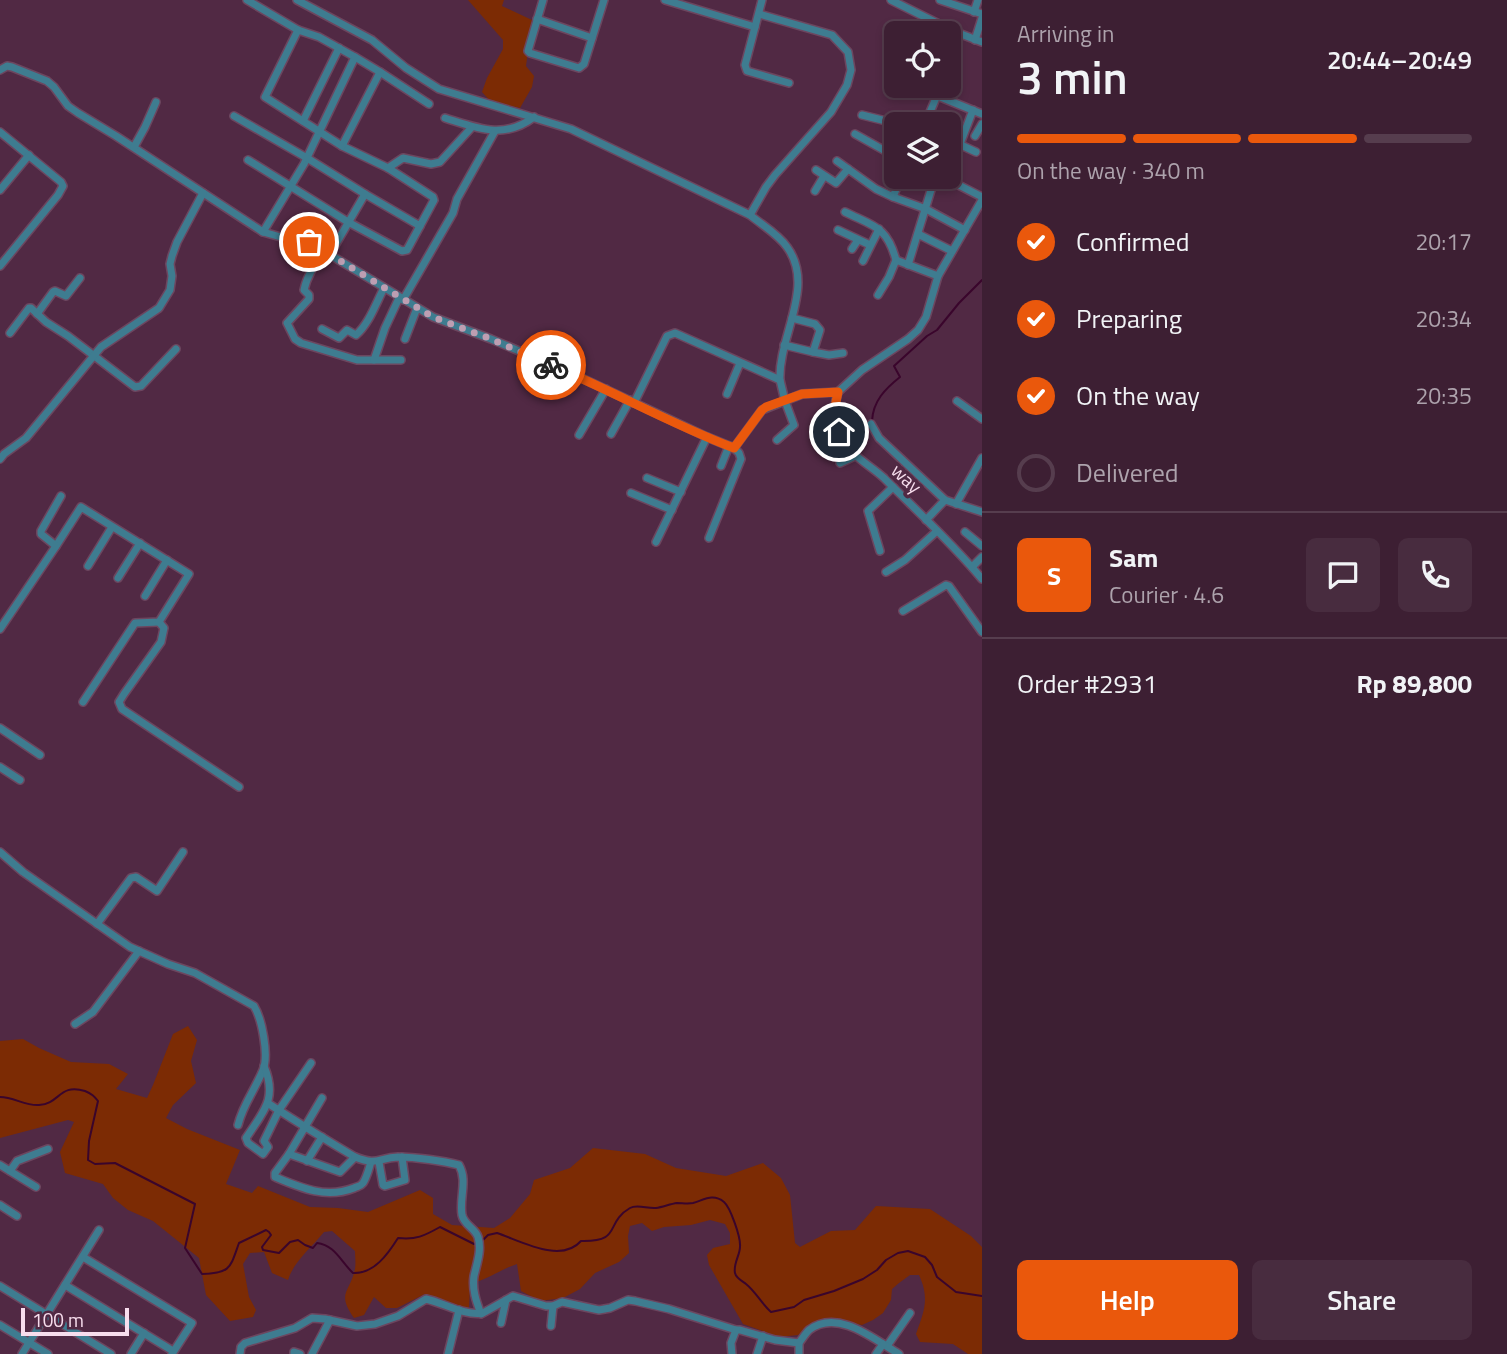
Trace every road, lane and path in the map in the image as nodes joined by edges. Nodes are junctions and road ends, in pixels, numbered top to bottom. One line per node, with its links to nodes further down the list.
1 (247, 0): 15 (street)
2 (296, 0): 31 (street)
3 (543, 0): 12 (street)
4 (604, 0): 17 (street)
5 (665, 0): 14 (street)
6 (762, 0): 10 (street)
7 (891, 0): 13 (street)
8 (940, 0): 11 (street)
9 (978, 0): 11 (street)
10 (759, 14): 14 (street); 68 (street)
11 (979, 15): 18 (street)
12 (537, 19): 17 (street); 17 (street)
13 (933, 21)
14 (755, 27): 23 (street)
15 (298, 30): 19 (street); 34 (street)
16 (961, 34): 18 (street)
17 (592, 38)
18 (979, 41)
19 (340, 48): 20 (street); 34 (street)
20 (355, 57): 22 (street); 39 (street)
21 (0, 70): 45 (street)
22 (380, 72): 26 (street); 44 (street)
23 (789, 83)
24 (943, 98): 27 (street)
25 (156, 102): 45 (street)
26 (429, 104)
27 (973, 110): 28 (street); 42 (street)
28 (982, 114)
29 (862, 115): 33 (street)
30 (234, 116): 49 (street)
31 (534, 117): 37 (street); 68 (street)
32 (445, 118): 36 (street)
33 (884, 120)
34 (303, 121): 39 (street)
35 (982, 124): 41 (street)
36 (472, 127): 37 (street); 52 (street)
37 (495, 131): 89 (street)
38 (0, 132): 48 (street)
39 (320, 132): 44 (street); 49 (street)
40 (855, 134): 46 (street)
41 (975, 136)
42 (961, 141)
43 (961, 144): 47 (street)
44 (342, 146): 52 (street)
45 (134, 147): 62 (street)
46 (884, 150)
47 (976, 152)
48 (29, 155): 60 (street); 84 (street)
49 (307, 158): 56 (street); 63 (street)
50 (248, 160): 56 (street)
51 (837, 162): 53 (street)
52 (388, 168): 70 (street)
53 (848, 169): 55 (street); 64 (street)
54 (816, 170): 55 (street)
55 (824, 176): 61 (street)
56 (292, 186): 69 (street); 74 (street)
57 (961, 187): 65 (street)
58 (896, 189): 64 (street)
59 (932, 189): 66 (street)
60 (0, 190)
61 (815, 191)
62 (203, 193): 74 (street); 100 (street)
63 (365, 194): 69 (street); 70 (street)
64 (893, 197): 66 (street)
65 (982, 199): 73 (street)
66 (926, 209): 73 (street); 75 (street)
67 (845, 212): 71 (street)
68 (750, 215): 92 (street)
69 (348, 222): 70 (street); 80 (street)
70 (420, 226)
71 (879, 229): 77 (street); 81 (street)
72 (838, 230): 76 (street)
73 (965, 230): 79 (street)
74 (263, 232): 80 (street)
75 (918, 234): 79 (street); 83 (street)
76 (859, 240): 77 (street); 78 (street)
77 (870, 245): 82 (street)
78 (852, 249)
79 (952, 251): 85 (street)
80 (327, 252): 87 (street); 101 (street)
81 (896, 260): 83 (street); 88 (street)
82 (863, 261)
83 (908, 265): 85 (street)
84 (0, 266)
85 (937, 276): 106 (street)
86 (80, 278): 91 (street)
87 (384, 288): 89 (street); 93 (street)
88 (878, 295)
89 (401, 299): 90 (street); 101 (street)
90 (417, 308): 95 (street); 105 (street)
91 (37, 314): 94 (street); 100 (street)
92 (792, 318): 96 (street); 98 (street)
93 (322, 329)
94 (10, 333)
95 (405, 340)
96 (784, 345): 98 (street); 104 (street)
97 (176, 348): 100 (street)
98 (813, 352): 99 (street)
99 (843, 352)
100 (93, 356): 118 (street)
101 (374, 359): 102 (street)
102 (401, 360)
103 (740, 363): 104 (street); 107 (street); 110 (street)
104 (780, 380): 108 (street)
105 (607, 389): 110 (street); 114 (street)
106 (838, 392): 108 (street); 119 (street, way)
107 (727, 394)
108 (785, 401): 116 (street); 117 (street)
109 (957, 401): 111 (street)
110 (632, 402): 113 (street); 115 (street)
111 (982, 419)
112 (871, 424): 128 (street)
113 (611, 434)
114 (579, 435)
115 (706, 437): 117 (street); 125 (street)
116 (777, 440)
117 (732, 447): 122 (street); 136 (street)
118 (1, 454)
119 (855, 456): 121 (street); 124 (street, way)
120 (982, 458): 129 (street)
121 (840, 463)
122 (721, 466)
123 (647, 478): 125 (street)
124 (893, 487): 132 (street, way); 141 (street)
125 (681, 492): 130 (street)
126 (631, 494): 130 (street)
127 (61, 496): 139 (street)
128 (945, 500): 129 (street); 132 (street)
129 (956, 504): 131 (street)
130 (673, 510): 137 (street)
131 (982, 512)
132 (926, 520): 134 (street, way)
133 (112, 527): 138 (street); 139 (street); 144 (street)
134 (937, 531): 145 (street, way); 146 (street)
135 (965, 532): 140 (street)
136 (709, 538)
137 (656, 542)
138 (139, 543): 143 (street); 147 (street)
139 (56, 546): 152 (street)
140 (982, 546)
141 (880, 551)
142 (982, 557): 145 (street)
143 (167, 560): 149 (street); 151 (street)
144 (88, 566)
145 (972, 567): 148 (street, way)
146 (886, 572)
147 (118, 578)
148 (982, 579)
149 (145, 596)
150 (903, 611): 153 (street)
151 (159, 622): 154 (street); 159 (street)
152 (0, 629)
153 (982, 632)
154 (83, 702)
155 (0, 729): 156 (street)
156 (40, 755)
157 (0, 767): 158 (street)
158 (20, 780)
159 (239, 787)
160 (0, 852): 162 (street)
161 (183, 852): 162 (street)
162 (97, 924): 163 (street)
163 (139, 951): 164 (street); 166 (street)
164 (75, 1024)
165 (312, 1063): 169 (street)
166 (264, 1066): 168 (street); 170 (street)
167 (322, 1098): 171 (street)
168 (268, 1104): 169 (street); 169 (street)
169 (279, 1110): 171 (street)
170 (238, 1125)
171 (304, 1126): 172 (street); 174 (street)
172 (322, 1138): 175 (street); 177 (street)
173 (48, 1149): 180 (street)
174 (289, 1154): 177 (street); 178 (street)
175 (355, 1157): 177 (street); 178 (street)
176 (402, 1157): 178 (street); 178 (street); 193 (street)
177 (307, 1161)
178 (375, 1162)
179 (0, 1165): 180 (street)
180 (10, 1171): 181 (street)
181 (36, 1188)
182 (0, 1205): 183 (street)
183 (16, 1216)
184 (99, 1230): 185 (street)
185 (83, 1257): 186 (street); 204 (street)
186 (65, 1285): 192 (street); 199 (street)
187 (0, 1286): 192 (street)
188 (506, 1300): 189 (street); 193 (street); 195 (street)
189 (553, 1306): 197 (street); 198 (street)
190 (459, 1310): 193 (street); 194 (street); 213 (street)
191 (910, 1313): 203 (street)
192 (47, 1314): 201 (street); 207 (street)
193 (481, 1314)
194 (330, 1320): 209 (street); 212 (street)
195 (501, 1323)
196 (0, 1325): 201 (street)
197 (551, 1326)
198 (736, 1330): 200 (street); 214 (street)
199 (144, 1333): 204 (street); 208 (street)
200 (763, 1336): 202 (street); 215 (street)
201 (29, 1343): 205 (street); 206 (street)
202 (799, 1343): 203 (street); 216 (street)
203 (885, 1345): 217 (street); 218 (street)
204 (172, 1353)
205 (22, 1354)
206 (48, 1354)
207 (111, 1354)
208 (131, 1354)
209 (240, 1354)
210 (294, 1354): 211 (street)
211 (300, 1354)
212 (312, 1354)
213 (448, 1354)
214 (732, 1354)
215 (757, 1354)
216 (799, 1354)
217 (876, 1354)
218 (899, 1354)

